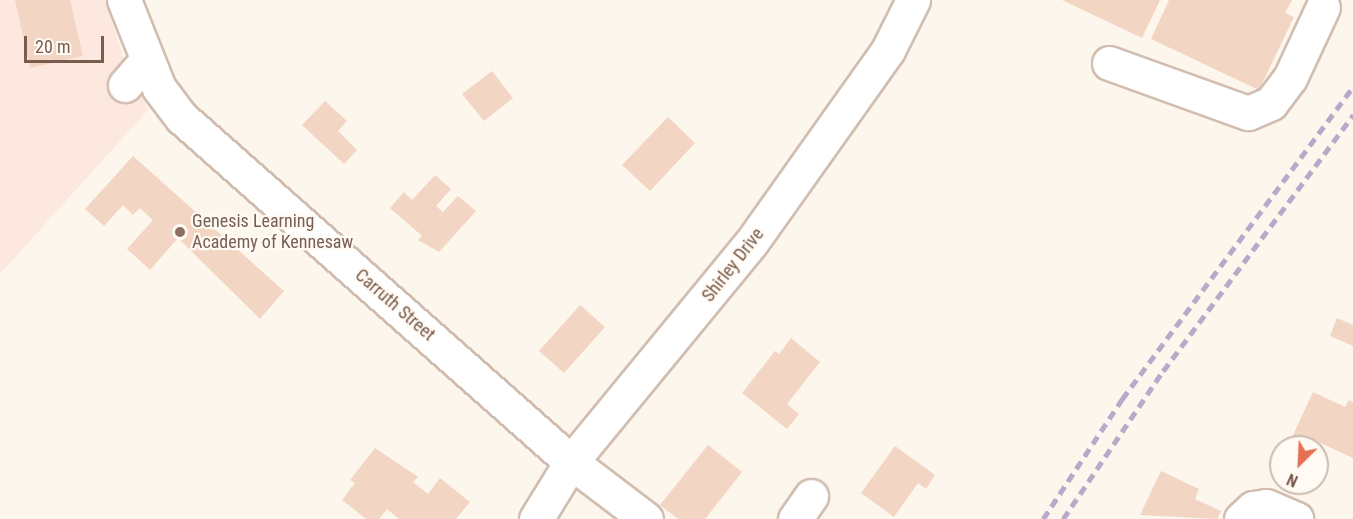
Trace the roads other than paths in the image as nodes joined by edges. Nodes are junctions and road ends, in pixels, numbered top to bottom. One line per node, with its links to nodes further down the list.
1 (124, 0): 4 (street, Carruth Street)
2 (913, 0): 7 (street, Shirley Drive)
3 (1323, 7): 5 (street)
4 (146, 61): 6 (street); 7 (street, Carruth Street)
5 (1109, 63)
6 (125, 85)
7 (572, 462): 8 (street, Shirley Drive); 9 (street, Carruth Street)
8 (536, 519)
9 (646, 519)
10 (1241, 519): 11 (street)
11 (1296, 519)

